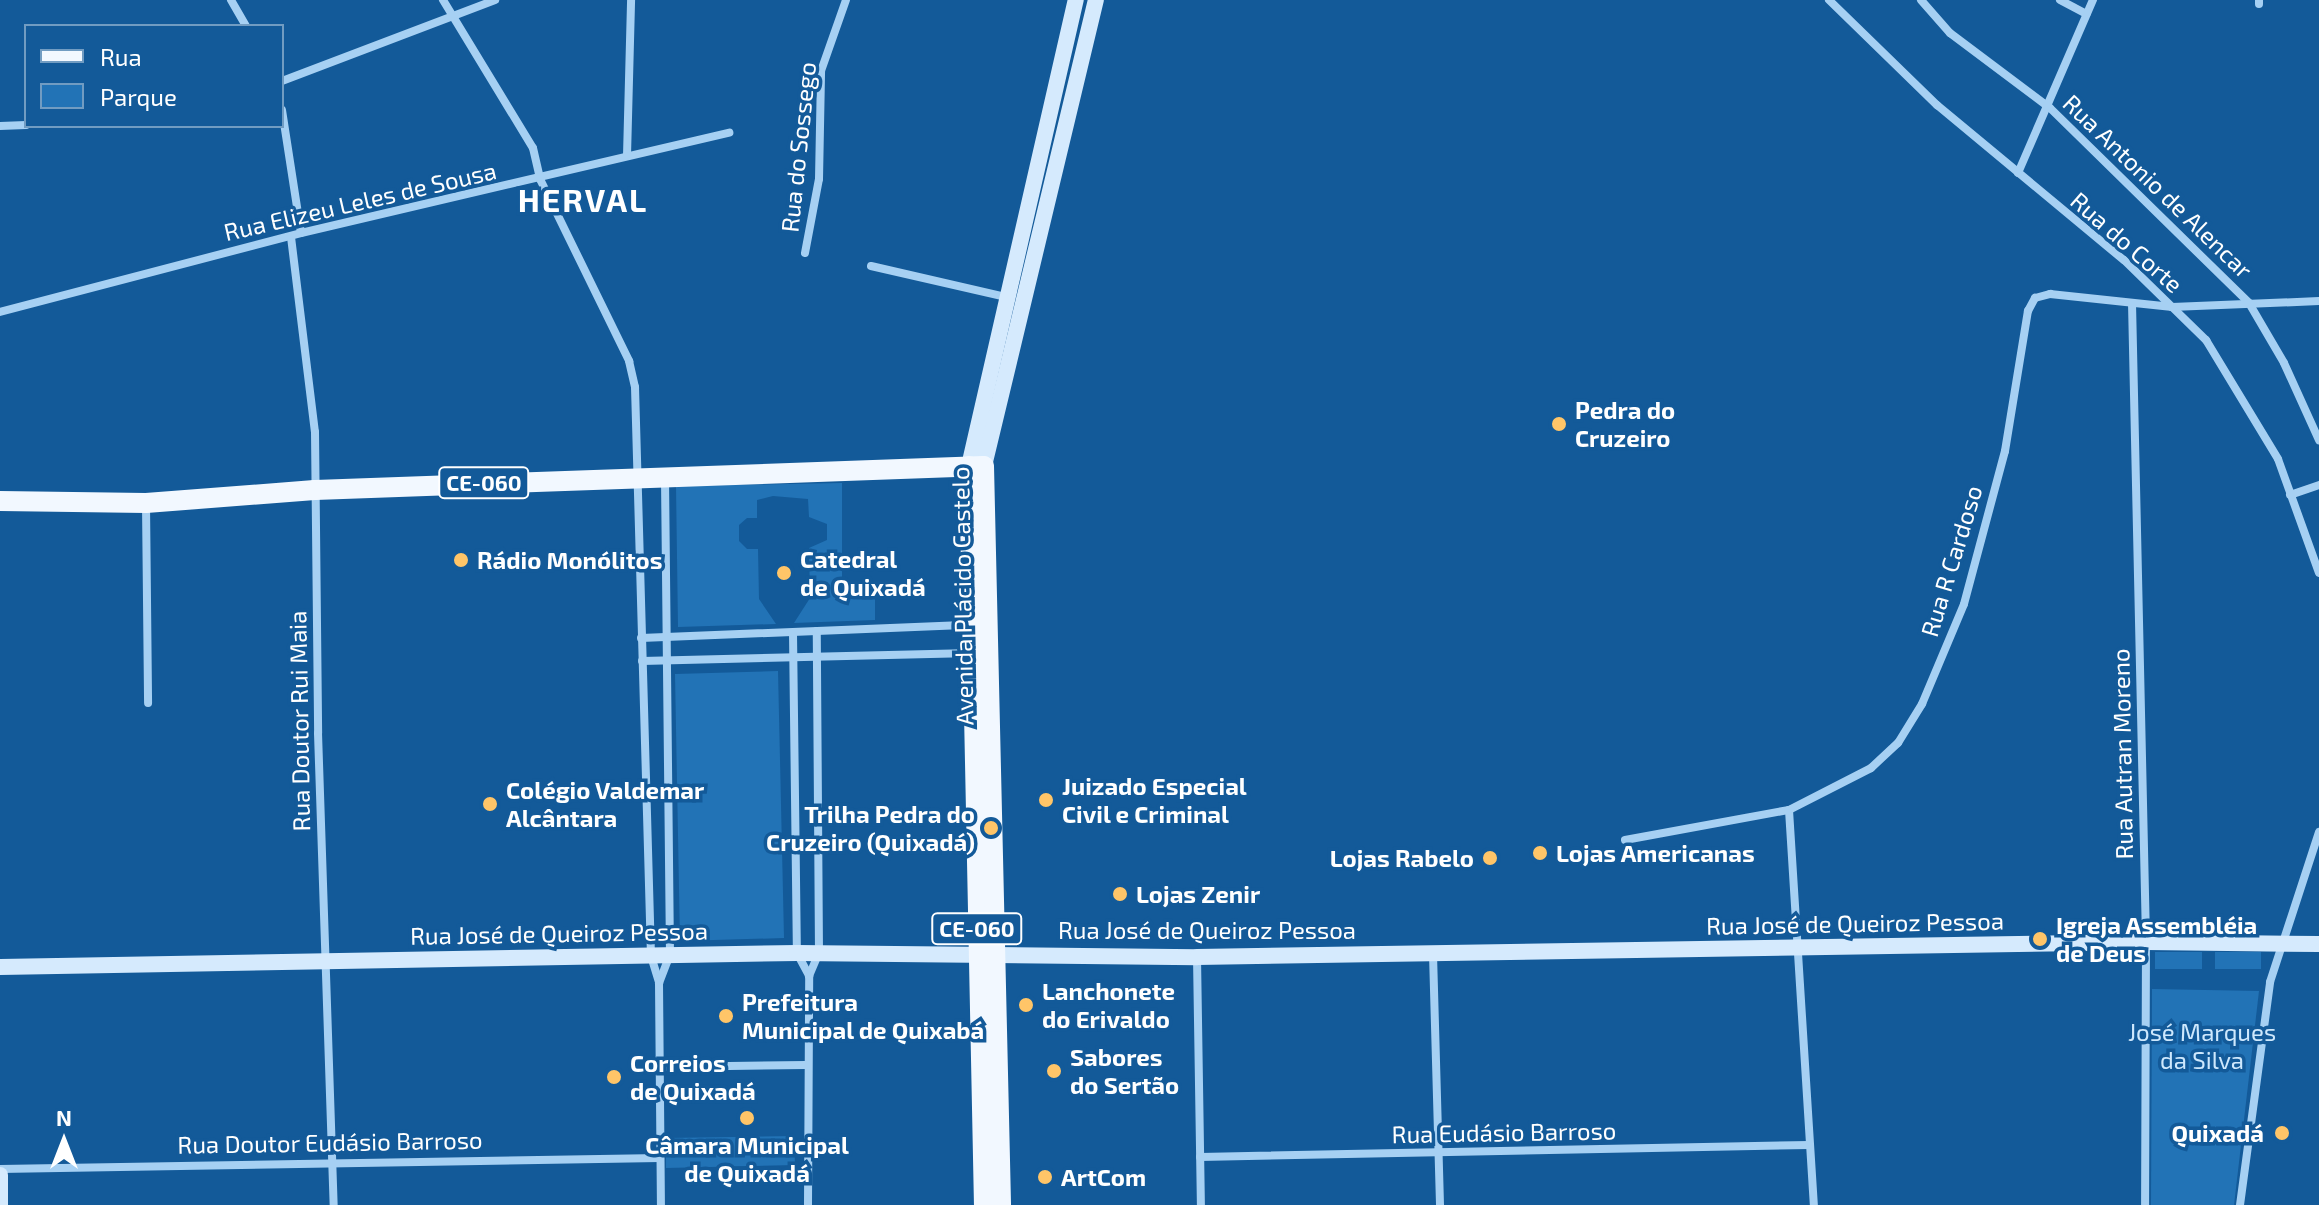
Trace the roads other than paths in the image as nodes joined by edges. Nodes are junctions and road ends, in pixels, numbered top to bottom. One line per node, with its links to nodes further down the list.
1 (231, 0): 14 (street)
2 (443, 0): 13 (street)
3 (495, 0): 13 (street)
4 (631, 0): 21 (street)
5 (846, 0): 27 (street, Rua do Sossego)
6 (1076, 0): 22 (main road, Avenida Plácido Castelo)
7 (1096, 0): 22 (main road, Avenida Plácido Castelo)
8 (1829, 0): 23 (street, Rua do Corte)
9 (1921, 0): 16 (street, Rua Antonio de Alencar)
10 (2060, 0): 12 (street)
11 (2093, 0): 12 (street)
12 (2086, 14): 16 (street)
13 (454, 16): 15 (street); 24 (street)
14 (245, 24)
15 (284, 80)
16 (2050, 108): 23 (street); 32 (street, Rua Antonio de Alencar)
17 (284, 123): 25 (street)
18 (24, 125): 19 (street)
19 (0, 126)
20 (729, 133): 21 (street, Rua Elizeu Leles de Sousa)
21 (627, 156): 24 (street, Rua Elizeu Leles de Sousa)
22 (1047, 161): 29 (main road, Avenida Plácido Castelo); 35 (main road, Avenida Plácido Castelo)
23 (2018, 173): 33 (street, Rua do Corte)
24 (540, 179): 25 (street, Rua Elizeu Leles de Sousa); 38 (street)
25 (301, 233): 26 (street, Rua Elizeu Leles de Sousa)
26 (291, 237): 34 (street, Rua Elizeu Leles de Sousa); 41 (street, Rua Doutor Rui Maia)
27 (805, 253)
28 (871, 266): 29 (street)
29 (1006, 297): 35 (main road, Avenida Plácido Castelo)
30 (2319, 301): 32 (street)
31 (2132, 303): 33 (street); 57 (street, Rua R Cardoso); 60 (street, Rua Autran Moreno)
32 (2249, 303): 33 (street); 36 (street, Rua Antonio de Alencar)
33 (2172, 307): 42 (street, Rua do Corte)
34 (0, 312)
35 (1003, 343): 37 (main road, Avenida Plácido Castelo)
36 (2319, 440)
37 (977, 466): 39 (main road, CE-060); 46 (main road, Avenida Plácido Castelo / CE-060)
38 (638, 476): 39 (main road, CE-060); 41 (main road, CE-060); 50 (street)
39 (665, 476): 49 (street)
40 (2319, 485): 42 (street)
41 (315, 490): 44 (main road, CE-060); 71 (street, Rua Doutor Rui Maia)
42 (2290, 495): 45 (street, Rua do Corte)
43 (0, 501): 44 (main road, CE-060)
44 (146, 503): 56 (street)
45 (2319, 573)
46 (978, 625): 47 (street); 51 (main road, Avenida Plácido Castelo / CE-060)
47 (817, 631): 48 (street); 53 (street)
48 (793, 633): 49 (street); 52 (street)
49 (668, 636): 50 (street); 54 (street)
50 (641, 638): 55 (street)
51 (979, 652): 53 (street); 66 (main road, Avenida Plácido Castelo / CE-060)
52 (794, 658): 53 (street); 54 (street); 64 (street)
53 (818, 658): 65 (street)
54 (668, 660): 55 (street); 68 (street)
55 (642, 661): 69 (street)
56 (148, 703)
57 (1789, 810): 59 (street, Rua R Cardoso); 63 (street)
58 (2319, 832): 61 (street)
59 (1625, 840)
60 (2146, 942): 61 (main road, Rua José de Queiroz Pessoa); 63 (main road, Rua José de Queiroz Pessoa); 92 (street, Rua Autran Moreno)
61 (2280, 944): 62 (main road, Rua José de Queiroz Pessoa); 93 (street)
62 (2319, 944)
63 (1798, 949): 67 (main road, Rua José de Queiroz Pessoa); 77 (street)
64 (797, 953): 65 (main road, Rua José de Queiroz Pessoa); 68 (main road, Rua José de Queiroz Pessoa); 73 (street)
65 (819, 953): 66 (main road, Rua José de Queiroz Pessoa); 73 (street)
66 (986, 953): 70 (main road, Rua José de Queiroz Pessoa); 87 (main road, Avenida Plácido Castelo / CE-060); 88 (main road, Avenida Plácido Castelo / CE-060)
67 (1433, 953): 70 (main road, Rua José de Queiroz Pessoa); 78 (street)
68 (670, 955): 69 (main road, Rua José de Queiroz Pessoa); 74 (street)
69 (651, 956): 71 (main road, Rua José de Queiroz Pessoa); 74 (street)
70 (1197, 957): 79 (street)
71 (324, 958): 72 (main road, Rua José de Queiroz Pessoa); 81 (street, Rua Doutor Rui Maia)
72 (0, 967)
73 (809, 976): 75 (street)
74 (659, 983): 76 (street)
75 (806, 1065): 76 (street); 86 (street)
76 (659, 1067): 80 (street)
77 (1809, 1145): 78 (street, Rua Eudásio Barroso); 91 (street)
78 (1438, 1154): 79 (street, Rua Eudásio Barroso); 90 (street)
79 (1200, 1157): 89 (street)
80 (660, 1158): 81 (street, Rua Doutor Eudásio Barroso); 85 (street)
81 (334, 1160): 82 (street, Rua Doutor Eudásio Barroso); 84 (street, Rua Doutor Rui Maia)
82 (0, 1172): 83 (main road)
83 (0, 1205)
84 (334, 1205)
85 (661, 1205)
86 (808, 1205)
87 (984, 1205)
88 (1001, 1205)
89 (1201, 1205)
90 (1440, 1205)
91 (1814, 1205)
92 (2145, 1205)
93 (2240, 1205)

